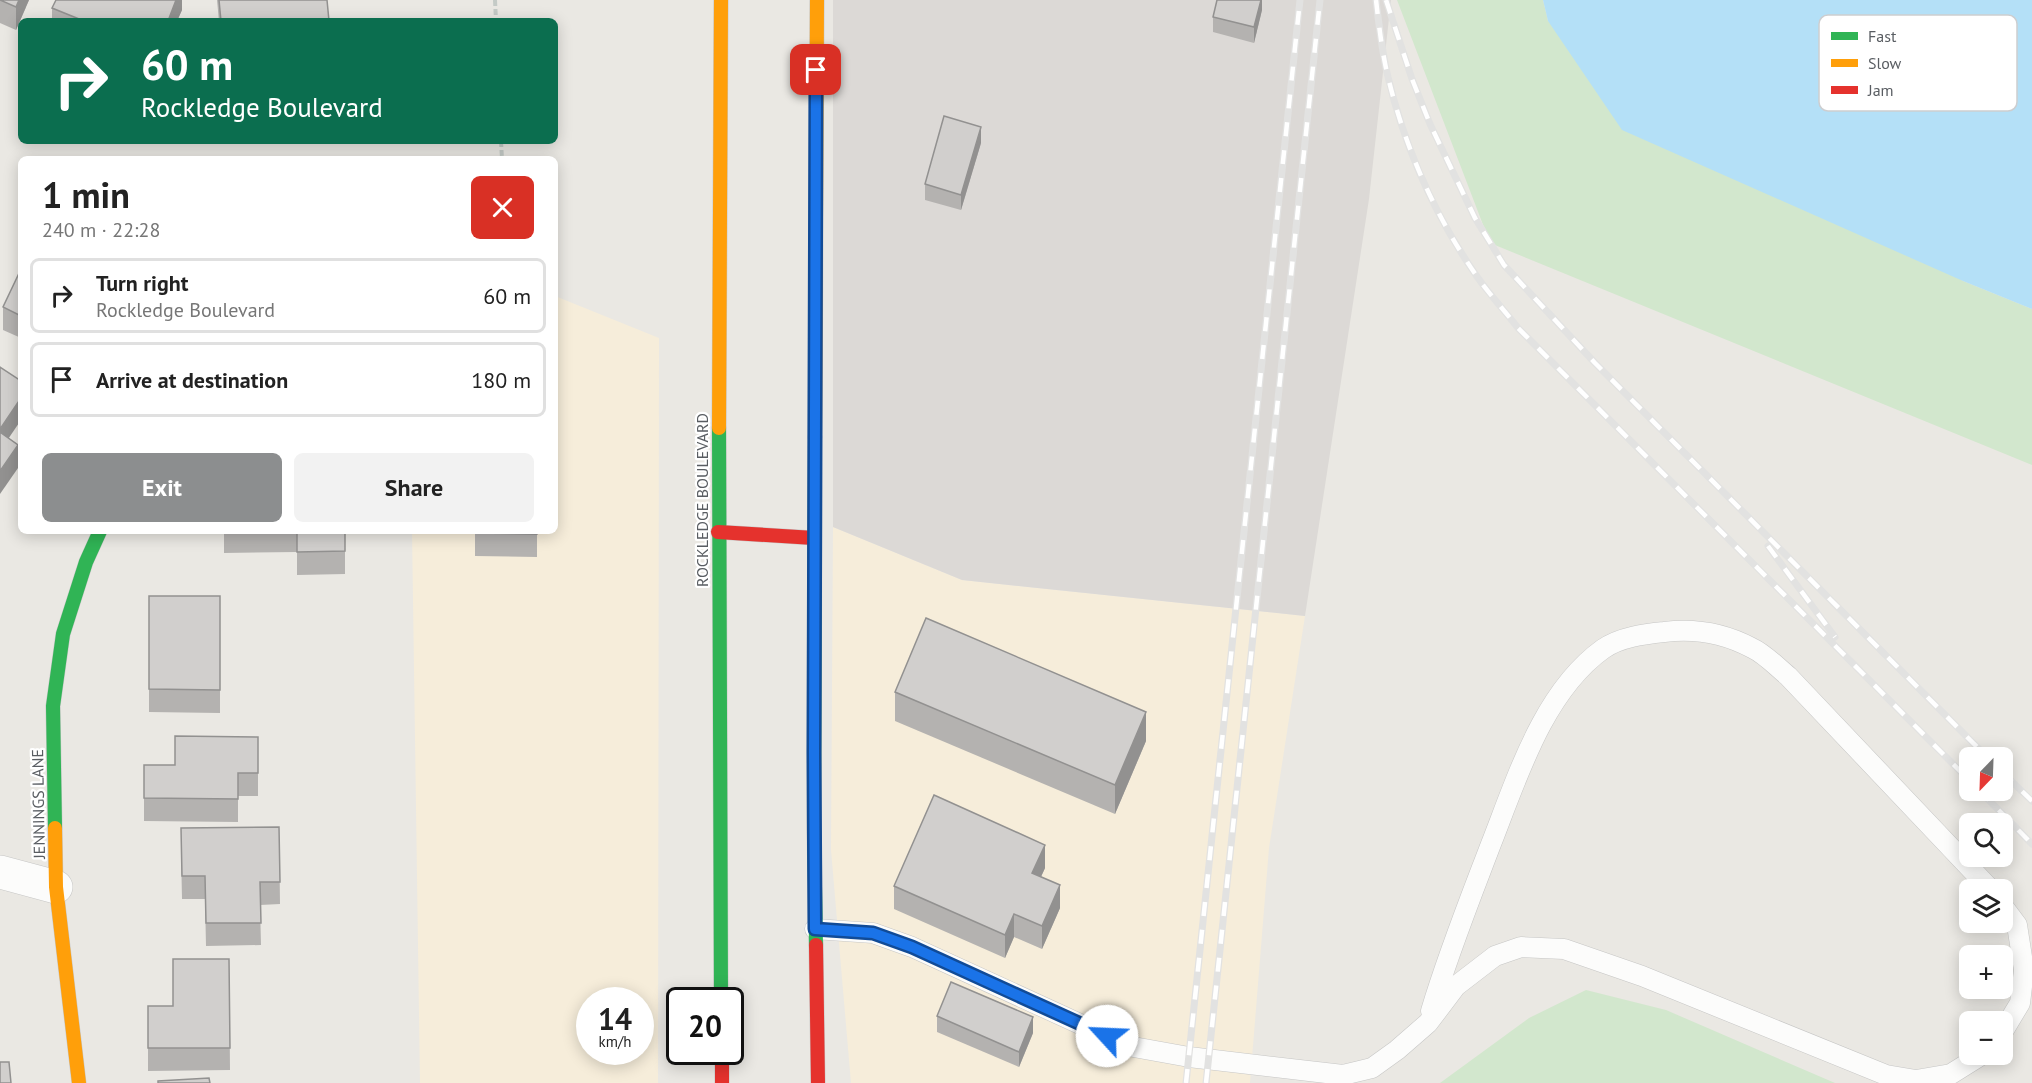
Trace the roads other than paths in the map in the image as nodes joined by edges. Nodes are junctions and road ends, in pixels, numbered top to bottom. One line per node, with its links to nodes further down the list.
1 (721, 0): 3 (main road, ROCKLEDGE BOULEVARD)
2 (817, 0): 5 (main road)
3 (718, 532): 5 (main road); 11 (main road, ROCKLEDGE BOULEVARD)
4 (99, 534): 8 (main road, JENNINGS LANE)
5 (814, 538): 10 (main road)
6 (0, 872): 8 (street)
7 (1981, 879): 13 (lane)
8 (56, 887): 16 (main road, JENNINGS LANE)
9 (2013, 920): 12 (lane)
10 (815, 929): 13 (lane); 18 (main road)
11 (721, 987)
12 (2013, 1015)
13 (1428, 1023): 15 (lane)
14 (722, 1065): 17 (main road)
15 (1965, 1065)
16 (79, 1083)
17 (722, 1083)
18 (818, 1083)

